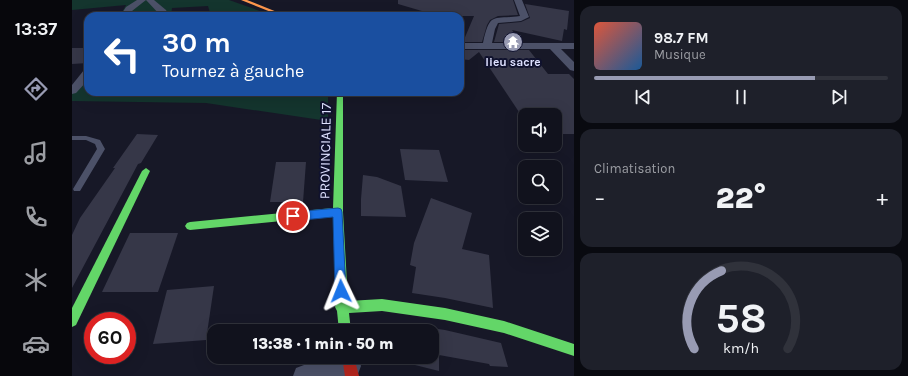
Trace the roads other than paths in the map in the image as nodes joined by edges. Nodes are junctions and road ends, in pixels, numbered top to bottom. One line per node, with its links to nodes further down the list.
1 (142, 0): 5 (street)
2 (150, 0): 6 (street)
3 (518, 0): 9 (street)
4 (250, 1): 7 (street)
5 (127, 12)
6 (163, 12)
7 (276, 12)
8 (464, 46): 9 (street)
9 (487, 46): 10 (street)
10 (552, 46): 11 (street); 12 (street)
11 (574, 46)
12 (574, 68)
13 (84, 78): 14 (street)
14 (72, 91)
15 (340, 96): 19 (street, PROVINCIALE 17)
16 (72, 138): 18 (lane)
17 (146, 171): 22 (street)
18 (77, 189)
19 (338, 212): 20 (street); 21 (street, PROVINCIALE 17)
20 (190, 226)
21 (341, 307): 23 (street, PROVINCIALE 17); 24 (street)
22 (72, 321)
23 (344, 324)
24 (574, 350)
25 (350, 366): 26 (street)
26 (304, 376)

